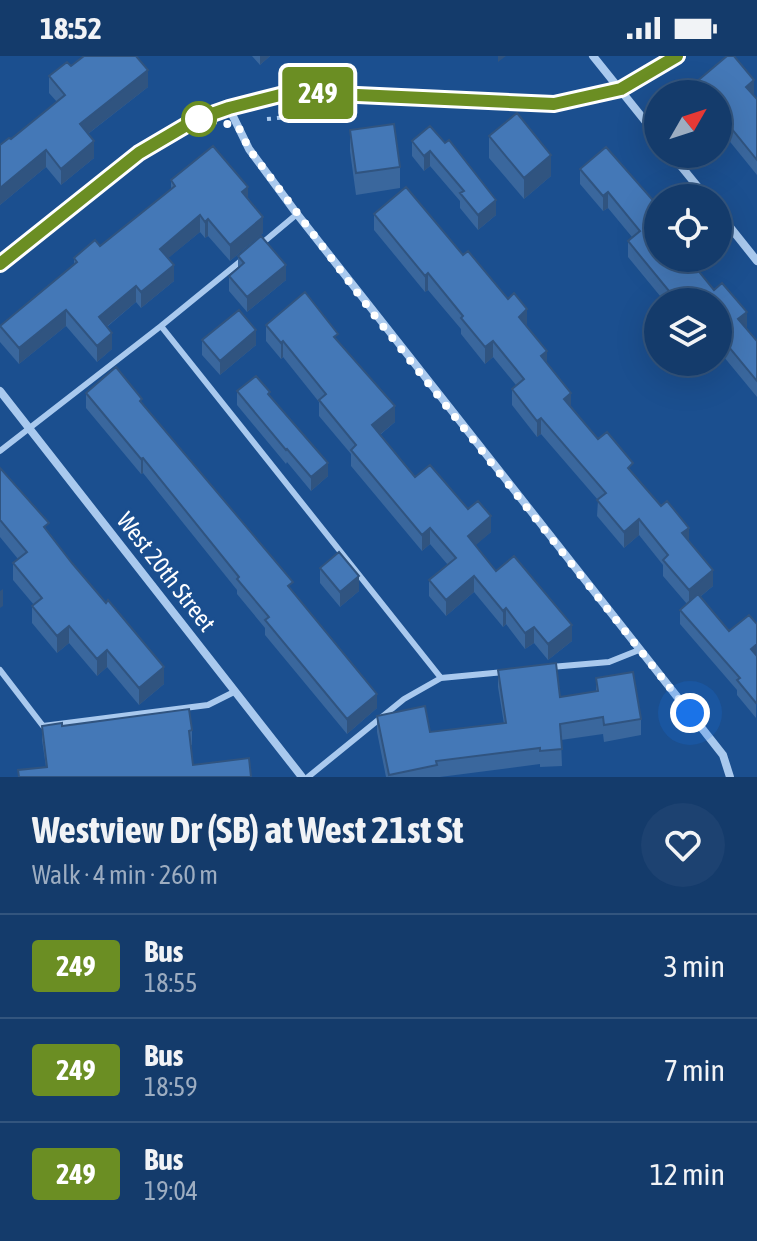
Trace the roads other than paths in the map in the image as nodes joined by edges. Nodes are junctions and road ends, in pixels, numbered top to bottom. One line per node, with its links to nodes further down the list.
1 (593, 56): 3 (street)
2 (677, 56): 3 (main road)
3 (621, 89): 4 (main road); 5 (street)
4 (229, 108): 8 (street); 11 (main road)
5 (644, 119)
6 (682, 168): 7 (street)
7 (696, 184)
8 (297, 214): 12 (lane); 16 (street)
9 (732, 230): 10 (street)
10 (757, 261)
11 (0, 264)
12 (161, 326): 14 (lane); 20 (lane)
13 (0, 391): 14 (street, West 20th Street)
14 (30, 428): 15 (lane); 21 (street, West 20th Street)
15 (0, 451)
16 (639, 650): 17 (lane); 24 (street)
17 (548, 668)
18 (0, 670): 21 (lane)
19 (517, 671): 20 (lane)
20 (441, 678): 23 (lane)
21 (234, 692): 22 (street, West 20th Street)
22 (302, 777)
23 (308, 777)
24 (730, 777)

